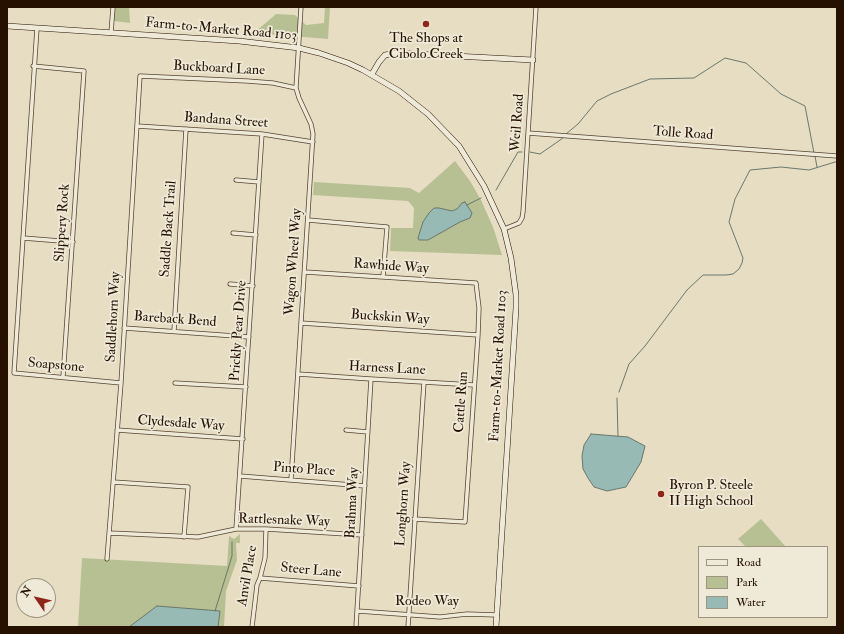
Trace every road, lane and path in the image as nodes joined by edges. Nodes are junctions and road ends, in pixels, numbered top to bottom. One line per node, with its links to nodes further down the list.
1 (113, 7): 6 (street)
2 (301, 7): 7 (street, Wagon Wheel Way)
3 (536, 7): 8 (street, Weil Road)
4 (7, 26): 5 (main road, Farm-to-Market Road 1103)
5 (37, 28): 6 (main road, Farm-to-Market Road 1103); 9 (street)
6 (111, 33): 7 (main road, Farm-to-Market Road 1103)
7 (298, 48): 10 (main road, Farm-to-Market Road 1103); 12 (street, Wagon Wheel Way)
8 (533, 60): 10 (main road); 15 (street, Weil Road)
9 (34, 66): 25 (street); 26 (street, Slippery Rock)
10 (372, 74): 22 (main road, Farm-to-Market Road 1103)
11 (140, 76): 12 (street, Buckboard Lane); 13 (street, Saddlehorn Way)
12 (296, 88): 17 (street, Wagon Wheel Way)
13 (137, 126): 14 (street, Bandana Street); 33 (street, Saddlehorn Way)
14 (186, 129): 16 (street, Bandana Street); 34 (street, Saddle Back Trail)
15 (528, 133): 18 (street, Tolle Road); 22 (street, Weil Road)
16 (262, 134): 17 (street, Bandana Street); 20 (street, Prickly Pear Drive)
17 (313, 142): 21 (street, Wagon Wheel Way)
18 (837, 156)
19 (236, 180): 20 (street)
20 (259, 182): 24 (street, Prickly Pear Drive)
21 (308, 220): 27 (street, Wagon Wheel Way); 28 (street)
22 (504, 229): 64 (main road, Farm-to-Market Road 1103)
23 (233, 233): 24 (street)
24 (256, 235): 31 (street, Prickly Pear Drive)
25 (23, 238): 26 (street); 38 (street, Soapstone)
26 (72, 242): 38 (street, Slippery Rock)
27 (305, 272): 28 (street, Rawhide Way); 32 (street, Wagon Wheel Way)
28 (383, 277): 29 (street, Rawhide Way)
29 (476, 283): 35 (street, Cattle Run)
30 (230, 284): 31 (street)
31 (253, 286): 36 (street, Prickly Pear Drive)
32 (301, 323): 35 (street, Buckskin Way); 37 (street, Wagon Wheel Way)
33 (124, 328): 34 (street, Bareback Bend); 41 (street, Saddlehorn Way)
34 (174, 331): 36 (street, Bareback Bend)
35 (478, 335): 43 (street, Cattle Run)
36 (249, 336): 44 (street, Prickly Pear Drive)
37 (298, 374): 39 (street, Harness Lane); 50 (street, Wagon Wheel Way)
38 (63, 377): 41 (street, Soapstone)
39 (371, 380): 40 (street, Harness Lane); 47 (street, Brahma Way)
40 (424, 382): 43 (street, Harness Lane); 53 (street, Longhorn Way)
41 (121, 383): 45 (street, Saddlehorn Way)
42 (174, 383): 44 (street)
43 (474, 385): 53 (street, Cattle Run)
44 (246, 388): 48 (street, Prickly Pear Drive)
45 (117, 430): 48 (street, Clydesdale Way); 51 (street, Saddlehorn Way)
46 (346, 430): 47 (street)
47 (368, 432): 52 (street, Brahma Way)
48 (243, 439): 49 (street, Prickly Pear Drive)
49 (240, 476): 50 (street, Pinto Place); 54 (street, Prickly Pear Drive)
50 (291, 480): 52 (street, Pinto Place)
51 (113, 482): 56 (street, Saddlehorn Way); 58 (street)
52 (365, 486): 57 (street, Brahma Way)
53 (414, 519): 63 (street, Longhorn Way)
54 (236, 529): 55 (street, Rattlesnake Way); 58 (street, Rattlesnake Way)
55 (266, 529): 57 (street, Rattlesnake Way); 60 (street, Anvil Place)
56 (110, 533): 58 (street, Rattlesnake Way); 59 (street, Saddlehorn Way)
57 (362, 535): 61 (street, Brahma Way)
58 (184, 537)
59 (107, 559)
60 (260, 578): 61 (street, Steer Lane); 65 (street, Anvil Place)
61 (359, 586): 62 (street, Brahma Way)
62 (358, 611): 63 (street, Rodeo Way); 66 (street, Brahma Way)
63 (409, 614): 64 (street, Rodeo Way); 67 (street, Longhorn Way)
64 (497, 615): 68 (main road, Farm-to-Market Road 1103)
65 (252, 627)
66 (356, 627)
67 (408, 627)
68 (496, 627)

